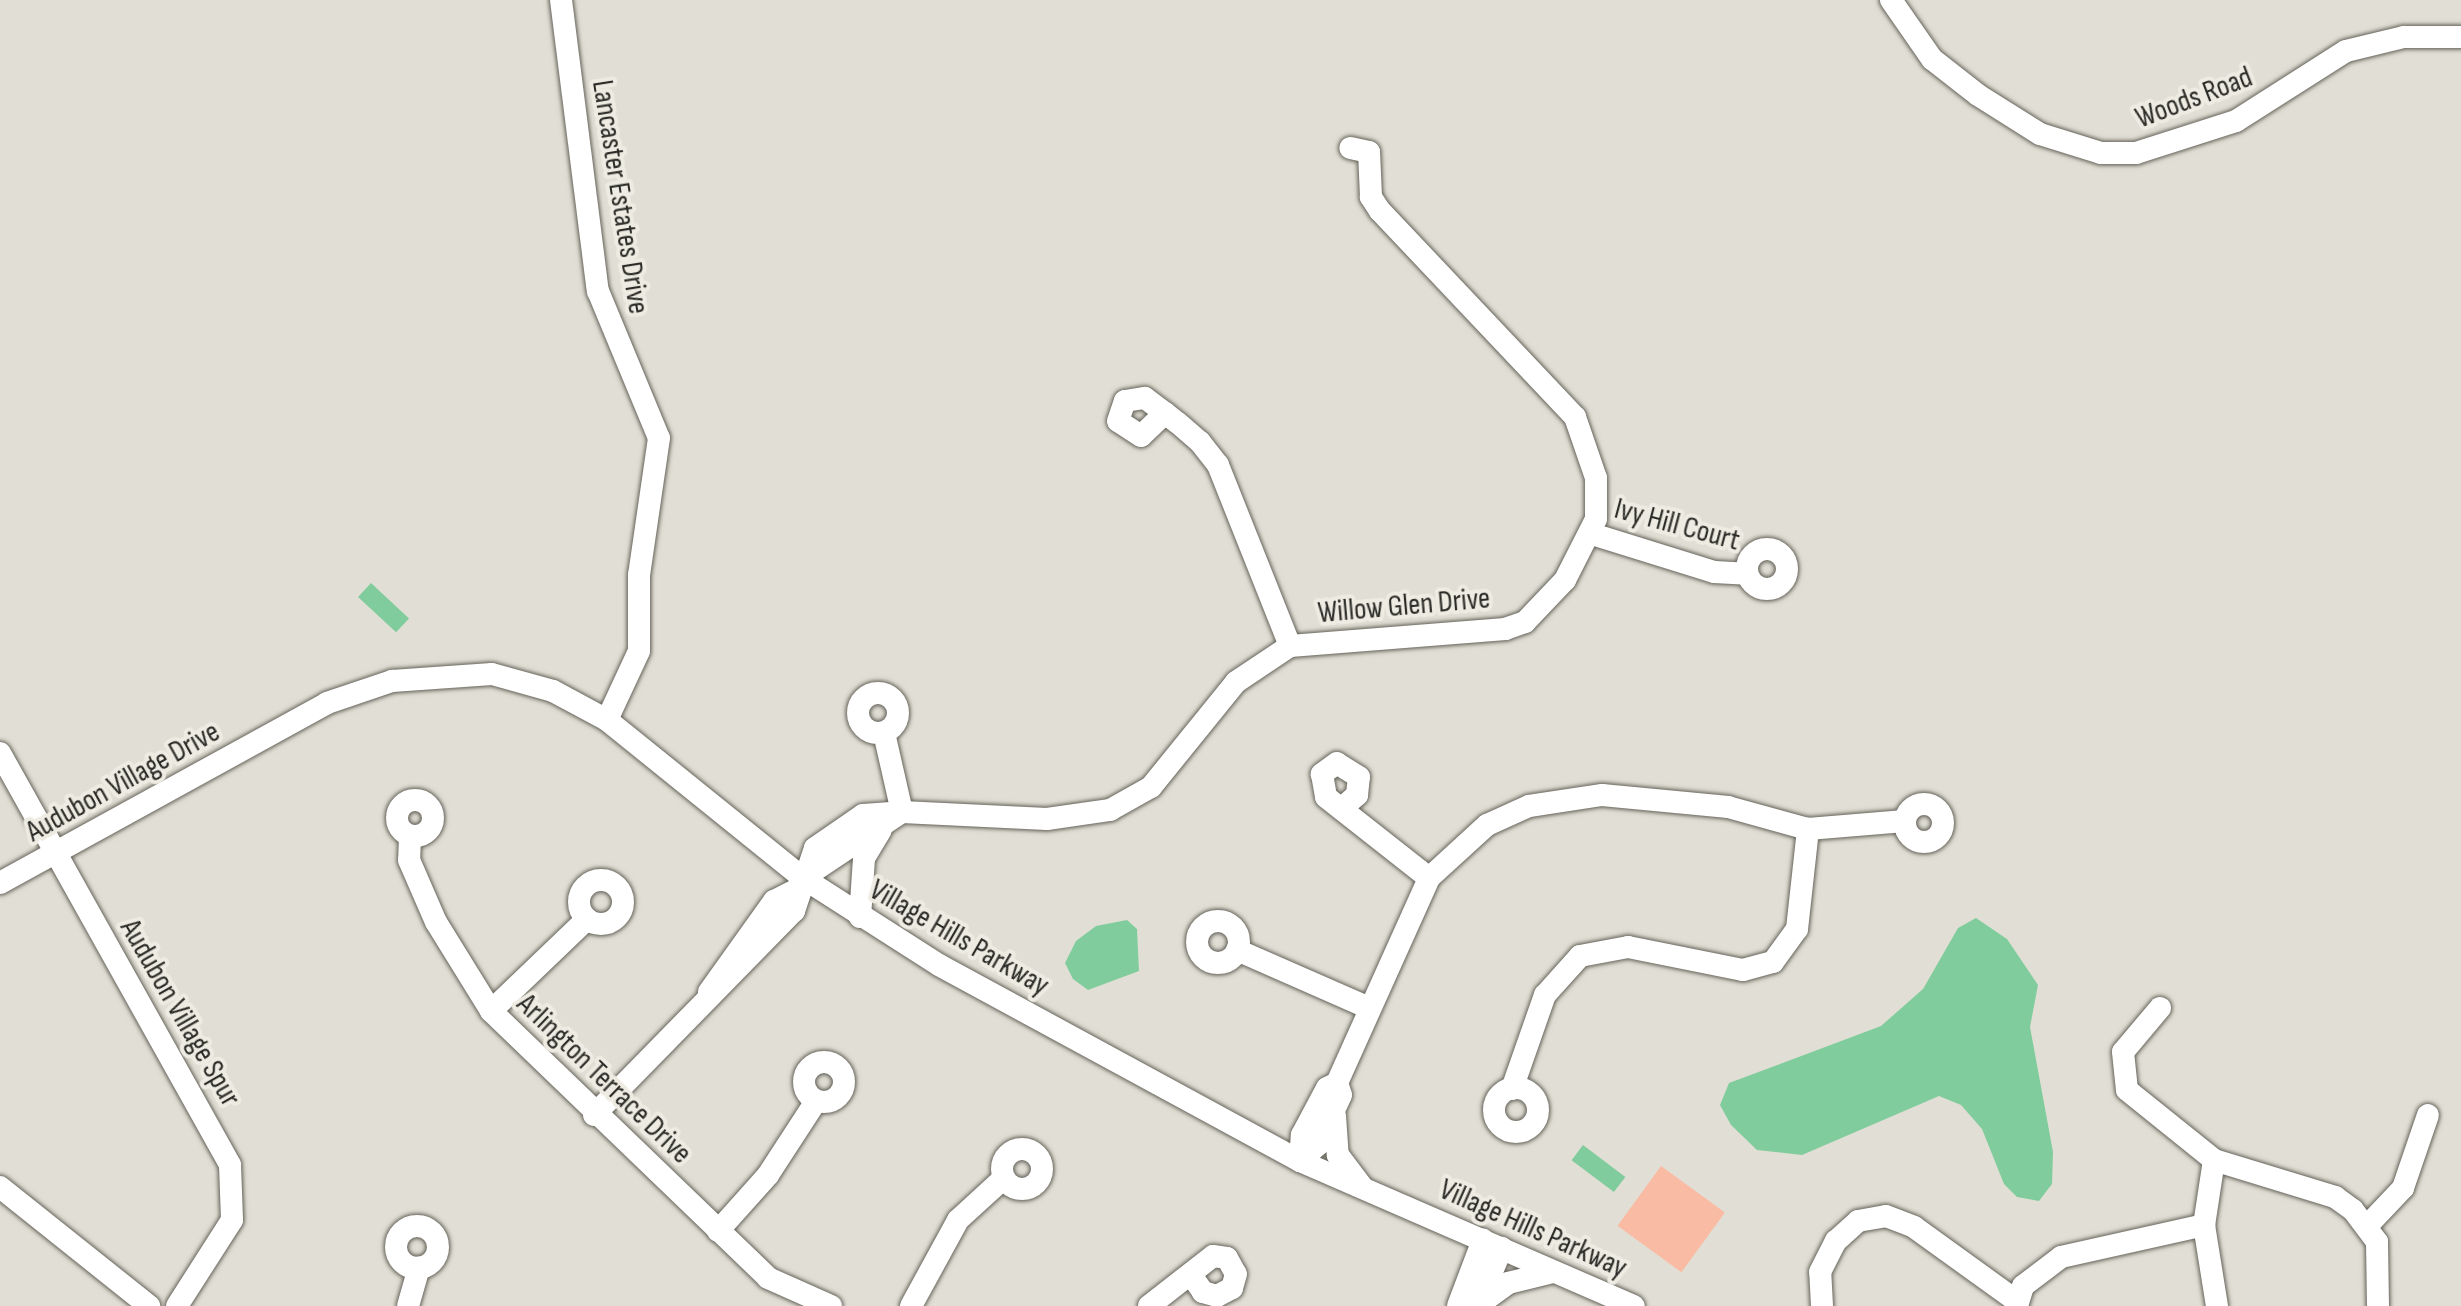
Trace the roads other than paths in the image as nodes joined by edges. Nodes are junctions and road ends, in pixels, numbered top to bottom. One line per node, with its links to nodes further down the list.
1 (561, 0): 9 (street, Lancaster Estates Drive)
2 (1891, 0): 3 (street, Woods Road)
3 (2461, 37)
4 (1350, 148): 6 (street, Willow Glen Drive)
5 (1165, 413): 5 (street); 8 (street)
6 (1592, 534): 7 (street, Ivy Hill Court); 8 (street, Willow Glen Drive)
7 (1747, 574)
8 (1290, 646): 14 (street, Willow Glen Drive)
9 (607, 720): 10 (street, Village Hills Parkway); 22 (street, Village Hills Parkway)
10 (275, 733): 19 (street, Audubon Village Drive)
11 (884, 733): 14 (street)
12 (0, 753): 19 (street, Audubon Village Spur)
13 (1337, 804): 20 (street)
14 (902, 812): 16 (street); 22 (street, Willow Glen Drive)
15 (1905, 821): 17 (street)
16 (881, 828): 22 (street); 23 (street)
17 (1808, 829): 20 (street); 29 (street)
18 (410, 836): 28 (street, Arlington Terrace Drive)
19 (54, 853): 21 (street, Audubon Village Drive); 48 (street, Audubon Village Spur)
20 (1429, 878): 26 (street)
21 (0, 883)
22 (800, 884): 23 (street, Village Hills Parkway); 32 (street, Willow Glen Drive)
23 (860, 917): 35 (street, Village Hills Parkway)
24 (587, 919): 28 (street)
25 (1237, 950): 26 (street)
26 (1369, 1008): 30 (street)
27 (2160, 1008): 34 (street)
28 (491, 1011): 32 (street, Arlington Terrace Drive)
29 (1512, 1089)
30 (1337, 1094): 35 (street); 38 (street)
31 (816, 1101): 41 (street)
32 (594, 1115): 41 (street, Arlington Terrace Drive)
33 (2428, 1115): 40 (street)
34 (2214, 1160): 39 (street); 40 (street)
35 (1300, 1161): 38 (street, Village Hills Parkway)
36 (1004, 1178): 51 (street)
37 (0, 1187): 47 (street)
38 (1364, 1189): 42 (street, Village Hills Parkway)
39 (2204, 1225): 46 (street); 57 (street)
40 (2368, 1225): 58 (street)
41 (718, 1231): 50 (street, Arlington Terrace Drive)
42 (1492, 1244): 44 (street, Village Hills Parkway); 53 (street); 54 (street)
43 (419, 1268): 49 (street)
44 (1553, 1272): 54 (street); 55 (street, Village Hills Parkway)
45 (1191, 1275): 52 (street)
46 (2018, 1304): 56 (street)
47 (149, 1306)
48 (177, 1306)
49 (408, 1306)
50 (831, 1306)
51 (911, 1306)
52 (1149, 1306)
53 (1458, 1306)
54 (1478, 1306)
55 (1634, 1306)
56 (1822, 1306)
57 (2217, 1306)
58 (2378, 1306)

